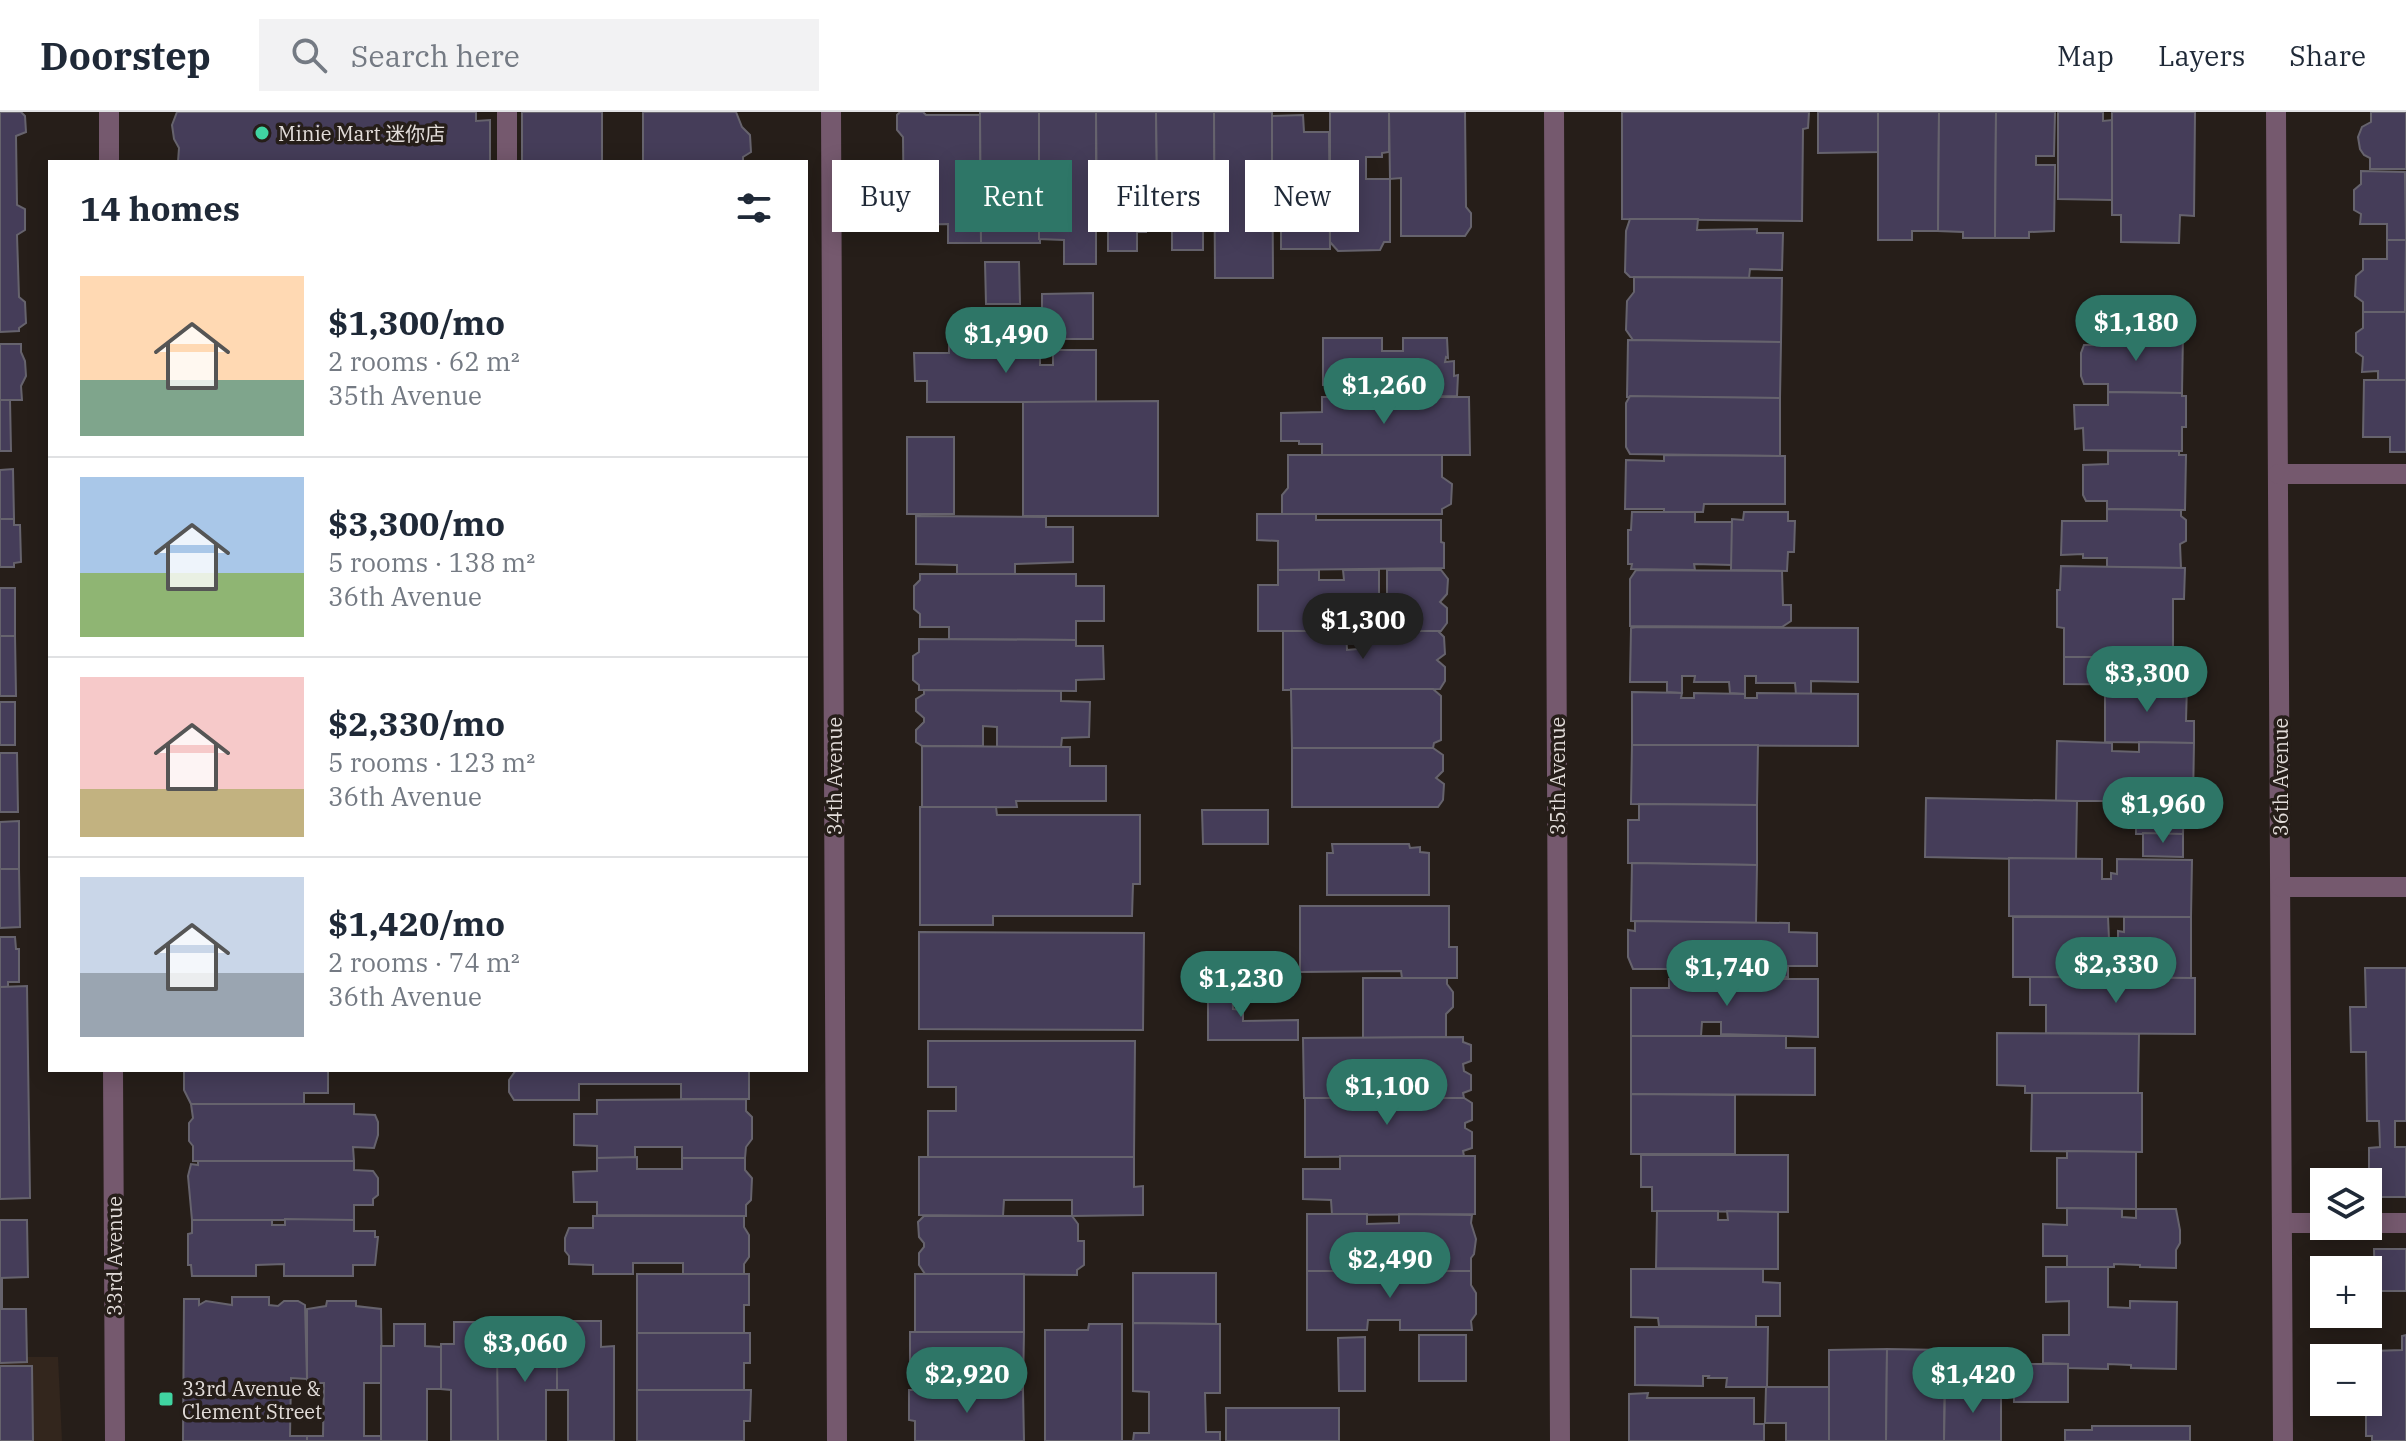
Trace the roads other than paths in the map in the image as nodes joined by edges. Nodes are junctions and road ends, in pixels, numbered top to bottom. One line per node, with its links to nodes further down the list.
1 (109, 112): 6 (street)
2 (507, 112): 7 (street)
3 (831, 112): 18 (street, 34th Avenue)
4 (1554, 112): 19 (street, 35th Avenue)
5 (2276, 112): 8 (street, 36th Avenue)
6 (109, 160)
7 (507, 160)
8 (2278, 474): 9 (street); 10 (street, 36th Avenue)
9 (2406, 474)
10 (2281, 887): 11 (street); 13 (street, 36th Avenue)
11 (2406, 887)
12 (113, 1072): 17 (street, 33rd Avenue)
13 (2282, 1223): 14 (street); 20 (street, 36th Avenue)
14 (2310, 1223)
15 (2382, 1223): 16 (street)
16 (2406, 1223)
17 (115, 1441)
18 (837, 1441)
19 (1560, 1441)
20 (2283, 1441)

